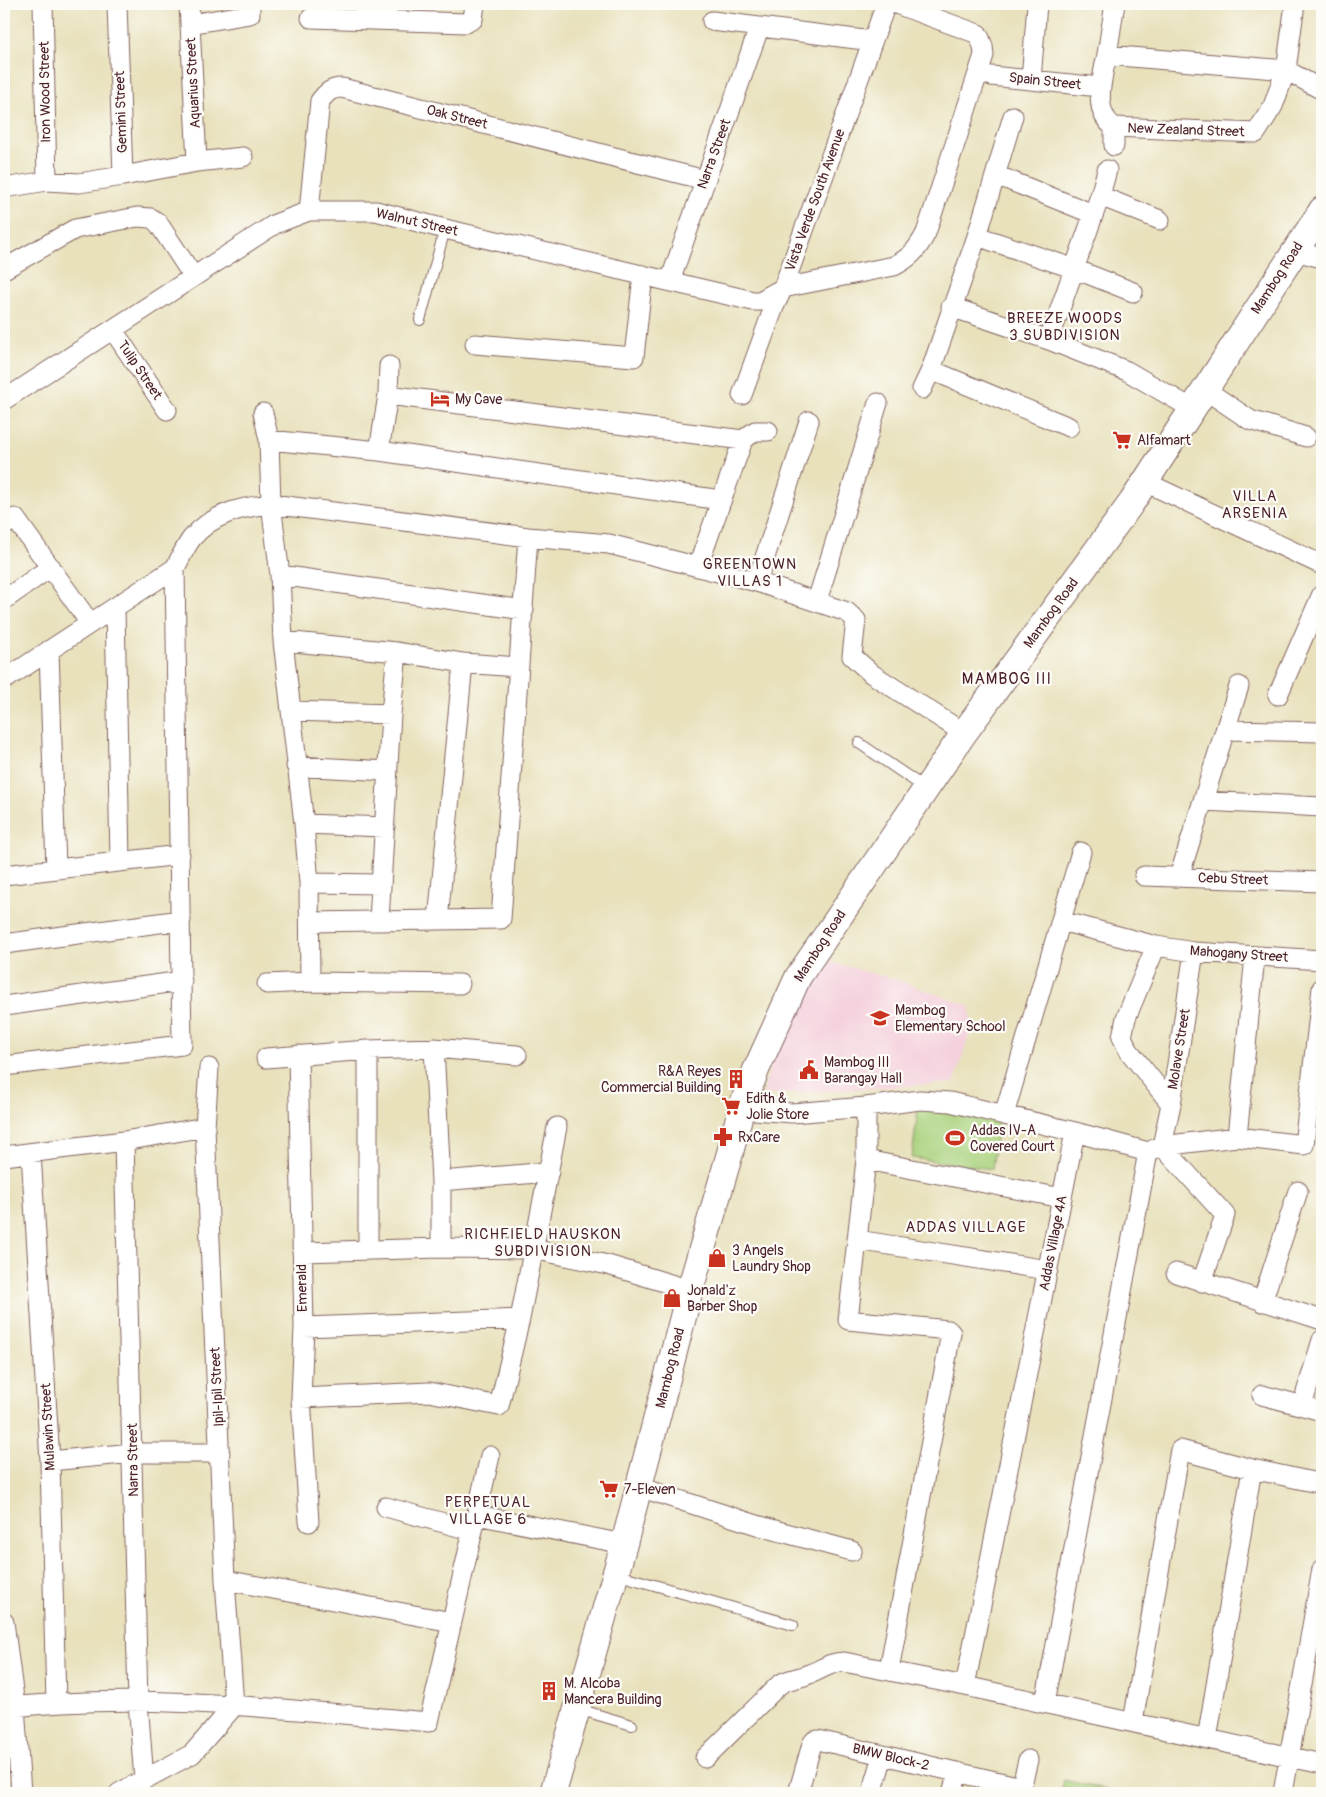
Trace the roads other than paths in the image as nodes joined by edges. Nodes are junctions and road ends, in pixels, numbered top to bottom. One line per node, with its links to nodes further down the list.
1 (43, 4): 29 (street, Iron Wood Street)
2 (117, 4): 27 (street, Gemini Street)
3 (189, 4): 13 (street, Aquarius Street)
4 (475, 4): 11 (street)
5 (886, 4): 15 (street, Vista Verde South Avenue)
6 (896, 4): 45 (street, Walnut Street)
7 (1037, 4): 19 (street)
8 (1115, 4): 16 (street, New Zealand Street)
9 (1295, 4): 17 (street, New Zealand Street)
10 (250, 9): 13 (street)
11 (311, 18)
12 (712, 21): 14 (street)
13 (190, 24): 24 (street, Aquarius Street)
14 (759, 28): 15 (street); 28 (street, Narra Street)
15 (872, 42): 45 (street, Vista Verde South Avenue)
16 (1107, 55): 17 (street); 20 (street, New Zealand Street)
17 (1286, 70): 20 (street, New Zealand Street); 21 (street)
18 (991, 76): 19 (street, Spain Street)
19 (1031, 80): 20 (street, Spain Street)
20 (1100, 87)
21 (1322, 90)
22 (1012, 116): 26 (street)
23 (243, 157): 24 (street)
24 (197, 162): 27 (street)
25 (1107, 170): 31 (street)
26 (996, 175): 34 (street); 37 (street)
27 (123, 176): 29 (street)
28 (705, 180): 33 (street, Oak Street); 44 (street, Narra Street)
29 (47, 181): 30 (street)
30 (4, 188)
31 (1100, 196): 34 (street); 35 (street)
32 (1322, 210): 38 (main road, Mambog Road)
33 (309, 211): 36 (street, Walnut Street); 43 (street, Walnut Street)
34 (1094, 214): 41 (street)
35 (1160, 220)
36 (445, 229): 42 (street, Walnut Street); 48 (lane)
37 (977, 236): 41 (street); 47 (street)
38 (1295, 251): 39 (street); 57 (main road, Mambog Road)
39 (1322, 258)
40 (4, 269): 43 (street)
41 (1075, 270): 46 (street); 50 (street)
42 (643, 275): 44 (street, Walnut Street); 51 (street)
43 (193, 276): 49 (street, Walnut Street)
44 (670, 281): 45 (street, Walnut Street)
45 (783, 288): 56 (street, Vista Verde South Avenue)
46 (1133, 292)
47 (951, 307): 50 (street); 53 (street)
48 (420, 320)
49 (113, 330): 58 (street, Walnut Street); 60 (street, Tulip Street)
50 (1049, 340): 57 (street)
51 (474, 344)
52 (389, 366): 55 (street)
53 (931, 370): 54 (street); 63 (street)
54 (922, 389)
55 (388, 395): 67 (street); 68 (street)
56 (742, 395)
57 (1197, 399): 65 (street); 69 (main road, Mambog Road)
58 (4, 400)
59 (878, 403): 82 (street)
60 (167, 410)
61 (263, 413): 66 (street)
62 (809, 421): 79 (street)
63 (1069, 427)
64 (768, 430): 67 (street)
65 (1306, 437)
66 (269, 440): 68 (street); 71 (street)
67 (743, 440): 70 (street)
68 (379, 451): 70 (street)
69 (1144, 482): 74 (street); 98 (main road, Mambog Road)
70 (721, 500): 75 (street)
71 (271, 504): 73 (street); 77 (street); 78 (street)
72 (4, 526): 76 (street)
73 (528, 537): 75 (street); 84 (street)
74 (1322, 565)
75 (698, 566): 79 (street)
76 (51, 567): 81 (street); 85 (street)
77 (175, 568): 83 (street); 108 (street)
78 (280, 575): 84 (street); 86 (street)
79 (757, 582): 82 (street)
80 (1322, 594): 93 (street)
81 (4, 600)
82 (817, 601): 98 (street)
83 (114, 608): 85 (street); 109 (street)
84 (524, 610): 90 (street)
85 (90, 623): 87 (street)
86 (283, 641): 88 (street); 94 (street)
87 (49, 650): 91 (street); 110 (street)
88 (397, 652): 89 (street); 95 (street)
89 (463, 663): 90 (street); 118 (street)
90 (518, 667): 118 (street)
91 (4, 680)
92 (1239, 686): 96 (street)
93 (1278, 695)
94 (291, 711): 95 (street); 100 (street)
95 (391, 714): 101 (street)
96 (1225, 730): 97 (street); 103 (street)
97 (1322, 732)
98 (964, 733): 102 (main road, Mambog Road)
99 (859, 743): 102 (lane)
100 (296, 766): 101 (street); 105 (street)
101 (388, 771): 106 (street)
102 (926, 789): 142 (main road, Mambog Road)
103 (1203, 801): 104 (street); 113 (street)
104 (1322, 807)
105 (304, 824): 106 (street); 115 (street)
106 (385, 827): 116 (street)
107 (1081, 852): 120 (street)
108 (180, 855): 109 (street); 117 (street)
109 (120, 861): 110 (street)
110 (56, 869): 111 (street)
111 (4, 875)
112 (1144, 876): 113 (street, Cebu Street)
113 (1179, 877): 114 (street, Cebu Street)
114 (1322, 882)
115 (309, 883): 116 (street); 121 (street)
116 (381, 884): 119 (street)
117 (181, 920): 122 (street); 127 (street)
118 (438, 920): 119 (street)
119 (379, 921): 121 (street)
120 (1061, 921): 123 (street, Mahogany Street); 143 (street)
121 (310, 922): 128 (street)
122 (4, 944)
123 (1156, 946): 124 (street, Mahogany Street); 140 (street)
124 (1194, 952): 125 (street, Mahogany Street); 140 (street, Molave Street)
125 (1255, 956): 126 (street, Mahogany Street); 147 (street)
126 (1322, 960)
127 (182, 981): 132 (street); 138 (street)
128 (310, 982): 129 (street); 130 (street)
129 (267, 984)
130 (460, 984)
131 (1322, 988): 147 (street)
132 (4, 1006)
133 (434, 1048): 134 (street); 136 (street); 154 (street)
134 (368, 1050): 135 (street); 160 (street)
135 (298, 1055): 137 (street); 161 (street, Emerald)
136 (517, 1055)
137 (266, 1058)
138 (4, 1066)
139 (210, 1068): 144 (street, Ipil-Ipil Street)
140 (1171, 1104): 149 (street, Molave Street)
141 (866, 1107): 142 (street); 143 (street); 152 (street)
142 (741, 1109): 165 (main road, Mambog Road)
143 (1004, 1115): 146 (street)
144 (205, 1127): 148 (street); 176 (street, Ipil-Ipil Street)
145 (558, 1127): 153 (street)
146 (1075, 1132): 149 (street); 156 (street, Addas Village 4A)
147 (1237, 1137): 149 (street)
148 (124, 1141): 150 (street); 175 (street, Narra Street)
149 (1155, 1149): 164 (street); 197 (street, Molave Street)
150 (31, 1152): 151 (street); 178 (street, Mulawin Street)
151 (4, 1156)
152 (866, 1160): 156 (street); 157 (street)
153 (548, 1172): 154 (street); 159 (street)
154 (441, 1181): 158 (street)
155 (1298, 1191): 166 (street)
156 (1062, 1198): 162 (street, Addas Village 4A)
157 (857, 1240): 162 (street); 193 (street)
158 (441, 1248): 159 (street); 160 (street)
159 (533, 1249): 165 (street); 167 (street)
160 (368, 1250): 161 (street)
161 (302, 1252): 169 (street, Emerald)
162 (1048, 1270): 194 (street, Addas Village 4A)
163 (1176, 1274): 164 (street)
164 (1202, 1282): 166 (street)
165 (690, 1290): 181 (main road, Mambog Road)
166 (1262, 1302): 168 (street)
167 (520, 1319): 169 (street); 172 (street)
168 (1322, 1320)
169 (304, 1327): 172 (street, Emerald)
170 (1322, 1343): 173 (street)
171 (1262, 1395): 173 (street)
172 (301, 1398): 183 (street, Emerald)
173 (1302, 1406): 174 (street)
174 (1322, 1411)
175 (133, 1453): 176 (street); 178 (street); 195 (street, Narra Street)
176 (220, 1453): 189 (street, Ipil-Ipil Street)
177 (490, 1456): 184 (street)
178 (50, 1460): 196 (street, Mulawin Street)
179 (1252, 1469): 180 (street); 201 (street); 203 (street)
180 (1322, 1484)
181 (639, 1487): 185 (main road, Mambog Road); 186 (street)
182 (386, 1507): 184 (street)
183 (309, 1522)
184 (475, 1523): 185 (street); 191 (street)
185 (624, 1544): 188 (main road, Mambog Road)
186 (852, 1551)
187 (1322, 1569): 205 (street)
188 (615, 1574): 192 (lane); 200 (main road, Mambog Road)
189 (225, 1580): 191 (street); 198 (street, Ipil-Ipil Street)
190 (4, 1622): 199 (street)
191 (452, 1622): 198 (street)
192 (793, 1626)
193 (889, 1670): 194 (street); 206 (street)
194 (965, 1686): 197 (street)
195 (138, 1702): 196 (street); 198 (street); 210 (street, Narra Street)
196 (56, 1703): 199 (street)
197 (1045, 1703): 201 (street)
198 (234, 1706): 210 (street)
199 (10, 1707): 212 (street)
200 (577, 1708): 202 (lane); 214 (main road, Mambog Road)
201 (1133, 1722): 203 (street)
202 (632, 1725)
203 (1207, 1739): 205 (street)
204 (883, 1756): 209 (street, BMW Block-2); 215 (street, BMW Block-2); 216 (street)
205 (1289, 1757): 208 (street); 218 (street)
206 (705, 1758)
207 (1028, 1760): 211 (street)
208 (1322, 1764)
209 (958, 1772): 211 (street, BMW Block-2); 217 (street)
210 (144, 1780): 213 (street)
211 (1021, 1790)
212 (21, 1793)
213 (118, 1793)
214 (554, 1793)
215 (798, 1793)
216 (872, 1793)
217 (952, 1793)
218 (1283, 1793)

